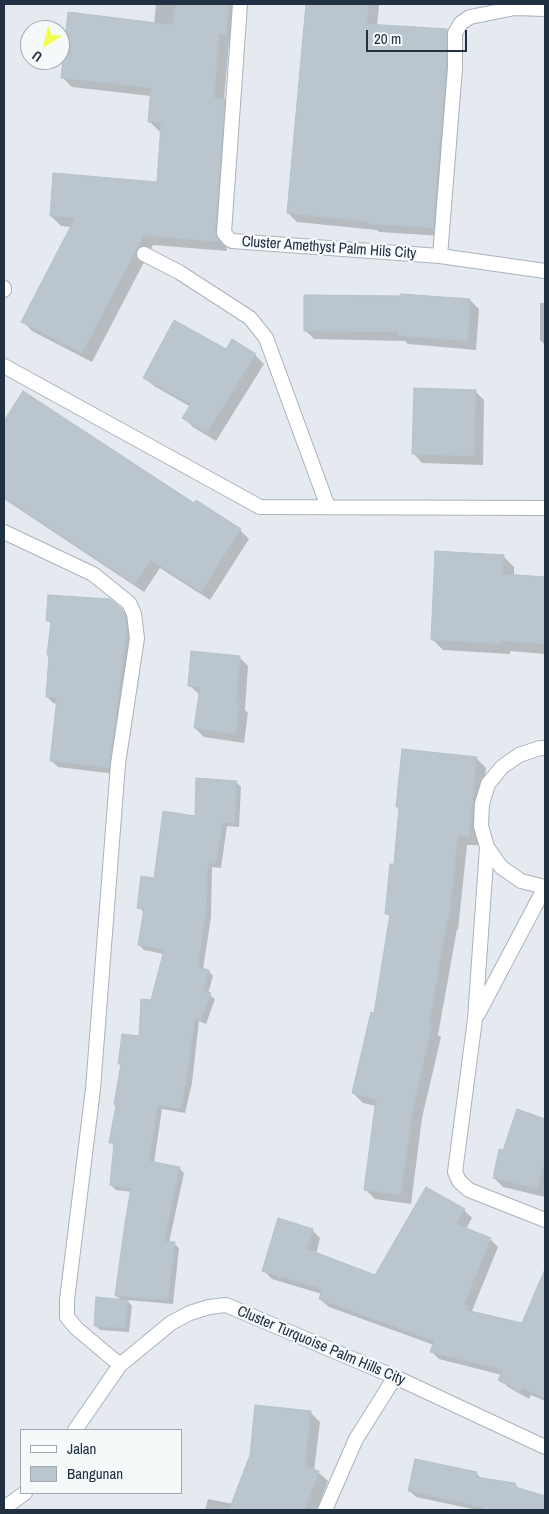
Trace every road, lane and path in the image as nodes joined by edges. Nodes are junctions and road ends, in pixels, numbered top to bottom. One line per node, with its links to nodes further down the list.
1 (240, 4): 4 (street, Cluster Amethyst Palm Hils City)
2 (545, 9): 4 (street)
3 (144, 254): 7 (street)
4 (440, 256): 5 (street, Cluster Amethyst Palm Hils City)
5 (545, 271)
6 (4, 366): 7 (street)
7 (328, 507): 8 (street)
8 (545, 508)
9 (4, 532): 15 (street)
10 (545, 748): 11 (street)
11 (487, 847): 12 (street); 13 (street)
12 (545, 888): 13 (street)
13 (475, 1019): 14 (street)
14 (545, 1220)
15 (120, 1365): 16 (street, Cluster Turquoise Palm Hills City); 17 (street, Cluster Turquoise Palm Hills City)
16 (395, 1377): 18 (street, Cluster Turquoise Palm Hills City); 21 (street)
17 (77, 1429)
18 (545, 1447)
19 (24, 1494): 20 (street)
20 (4, 1508)
21 (325, 1510)

